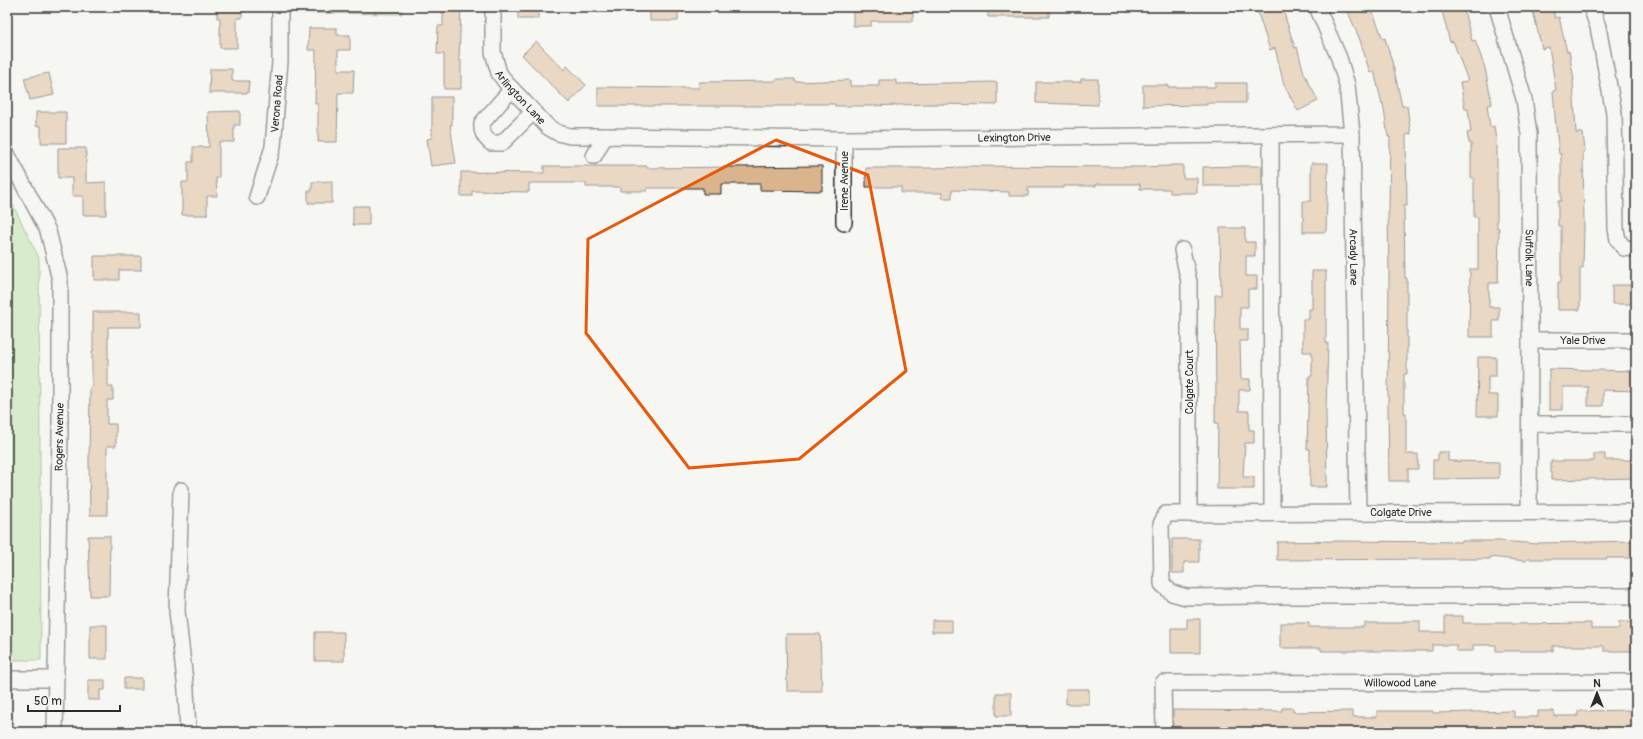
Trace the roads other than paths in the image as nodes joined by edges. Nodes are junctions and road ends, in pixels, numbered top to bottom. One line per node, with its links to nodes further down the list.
1 (280, 7): 15 (street, Verona Road)
2 (493, 7): 6 (street, Arlington Lane)
3 (1318, 7): 8 (street, Arcady Lane)
4 (1497, 7): 19 (street, Suffolk Lane)
5 (1591, 7): 17 (street)
6 (512, 89): 7 (street, Arlington Lane); 7 (street)
7 (534, 112): 10 (street, Arlington Lane)
8 (1352, 134): 9 (street, Lexington Drive); 24 (street, Arcady Lane)
9 (1271, 135): 12 (street, Lexington Drive); 27 (street)
10 (605, 136): 11 (street, Arlington Lane); 14 (street)
11 (676, 137): 12 (street, Lexington Drive)
12 (844, 139): 16 (street, Irene Avenue)
13 (7, 154): 31 (street, Rogers Avenue)
14 (594, 156)
15 (257, 197)
16 (844, 223)
17 (1636, 249)
18 (1182, 250): 28 (street, Colgate Court)
19 (1530, 340): 20 (street, Yale Drive); 21 (street, Suffolk Lane)
20 (1636, 340)
21 (1530, 424): 22 (street); 25 (street, Suffolk Lane)
22 (1636, 424)
23 (181, 490): 34 (street)
24 (1358, 512): 25 (street, Colgate Drive); 27 (street, Colgate Drive)
25 (1529, 512): 26 (street, Colgate Drive)
26 (1636, 512)
27 (1272, 513): 28 (street, Colgate Drive)
28 (1189, 514): 29 (street, Colgate Drive)
29 (1636, 596)
30 (7, 679): 31 (street)
31 (54, 679): 33 (street, Rogers Avenue)
32 (1636, 682): 35 (street, Willowood Lane)
33 (55, 732)
34 (188, 732)
35 (1164, 732)

